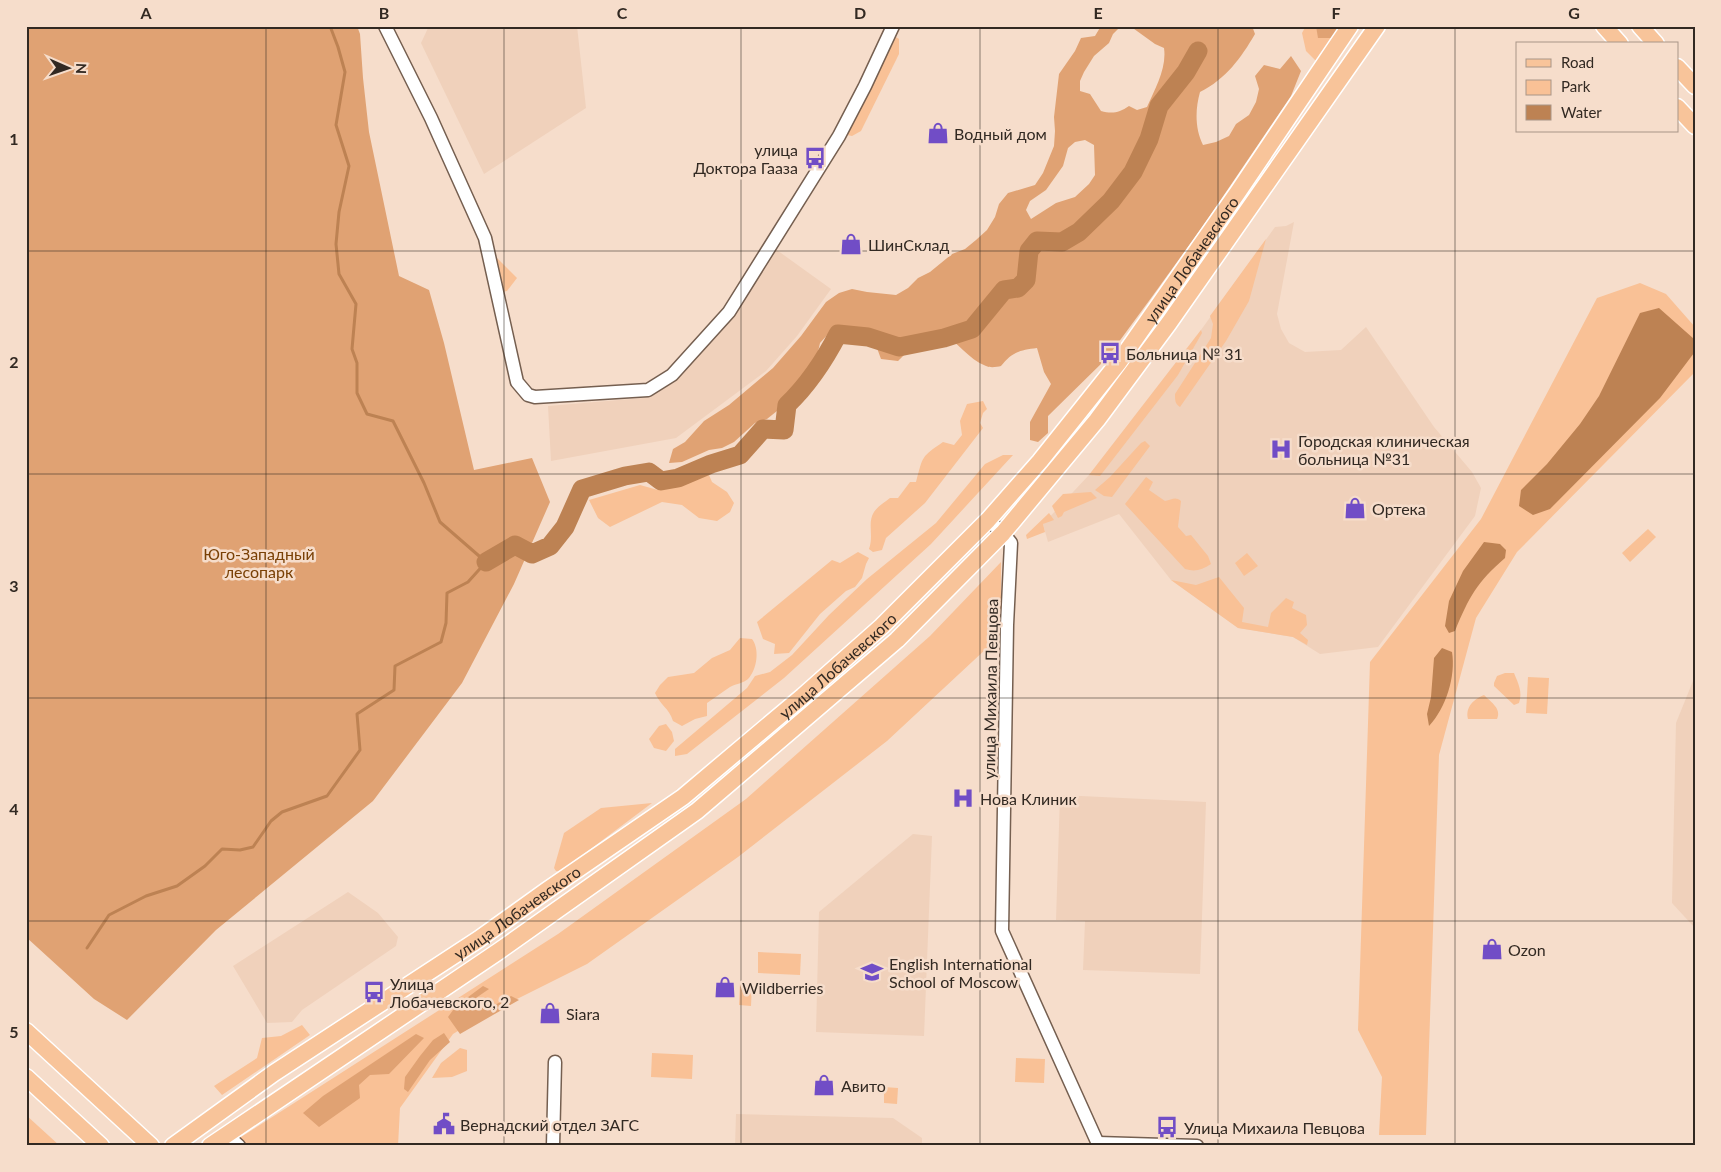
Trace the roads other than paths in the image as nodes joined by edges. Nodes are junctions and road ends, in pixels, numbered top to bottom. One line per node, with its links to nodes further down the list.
1 (385, 26): 2 (street)
2 (893, 26)
3 (1350, 26): 13 (main road, улица Лобачевского)
4 (1377, 26): 14 (main road, улица Лобачевского)
5 (1604, 26): 7 (main road)
6 (1640, 26): 8 (main road)
7 (1618, 42)
8 (1654, 42)
9 (1678, 68): 10 (main road)
10 (1695, 86)
11 (1678, 108): 12 (main road)
12 (1695, 126)
13 (988, 520): 14 (street, улица Михаила Певцова); 22 (main road, улица Лобачевского)
14 (1003, 533): 18 (main road, улица Лобачевского); 19 (street, улица Михаила Певцова)
15 (26, 1031): 21 (main road)
16 (555, 1062): 24 (street)
17 (26, 1077): 20 (main road)
18 (233, 1141): 23 (main road, улица Лобачевского)
19 (1098, 1145): 25 (street)
20 (101, 1146)
21 (150, 1146)
22 (173, 1146)
23 (210, 1146)
24 (553, 1146)
25 (1197, 1146)

